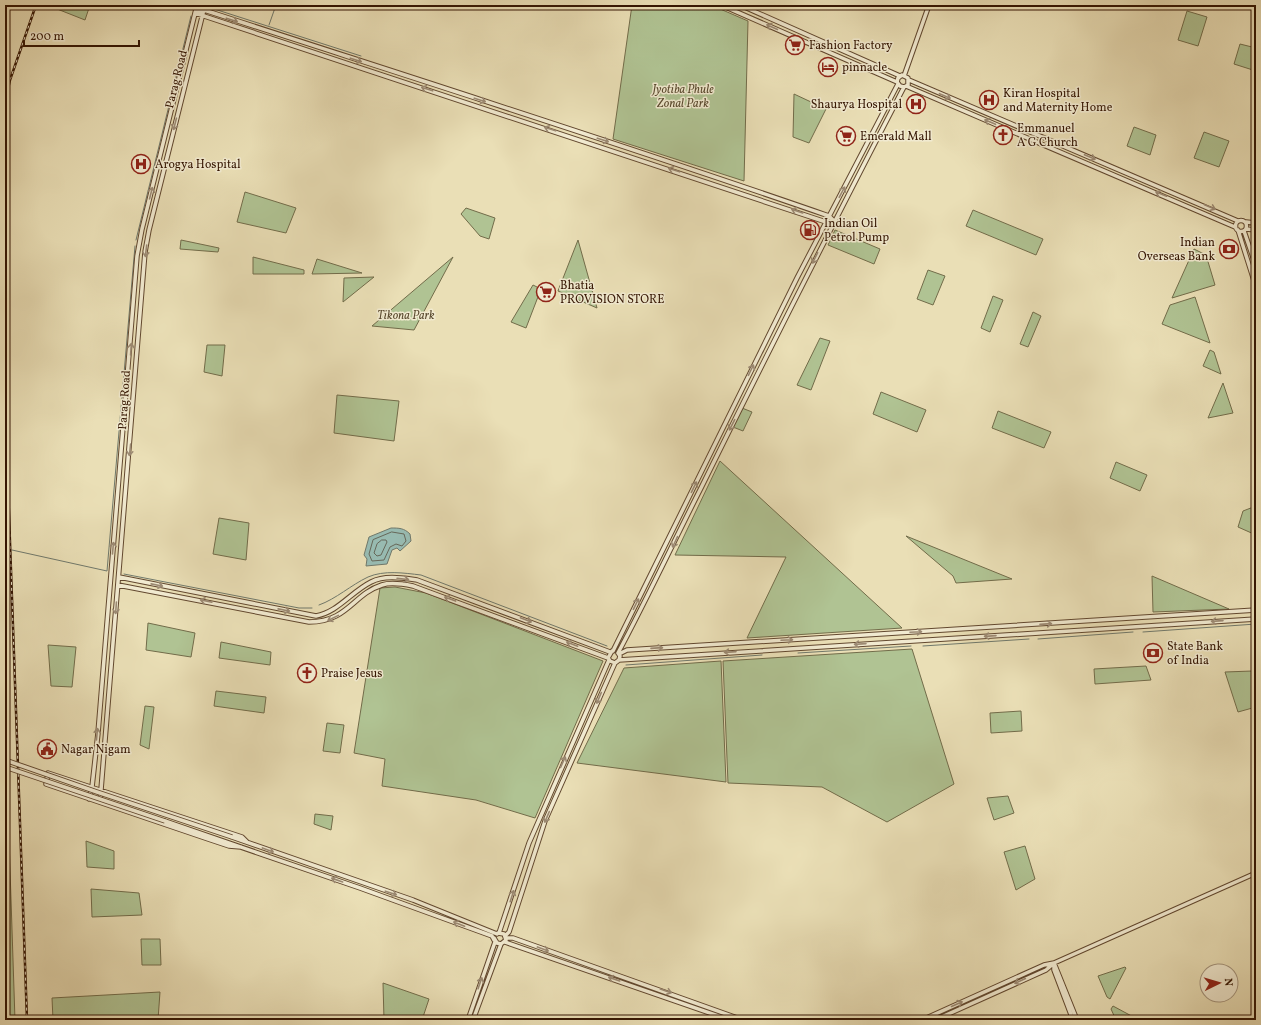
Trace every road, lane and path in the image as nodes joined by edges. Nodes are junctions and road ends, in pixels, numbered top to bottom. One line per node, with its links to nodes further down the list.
1 (197, 5): 7 (street, Parag Road)
2 (205, 5): 6 (street, Parag Road)
3 (721, 5): 11 (street, one-way to 3)
4 (740, 5): 9 (street)
5 (929, 5): 9 (street)
6 (204, 10): 7 (street); 8 (street, Parag Road); 13 (street, one-way to 13)
7 (195, 13): 8 (street); 26 (street, Parag Road, one-way to 7)
8 (202, 16): 14 (street, one-way to 8); 27 (street, Parag Road, one-way to 27)
9 (902, 76): 10 (street); 11 (street)
10 (909, 80): 12 (street); 17 (street, one-way to 17)
11 (898, 83): 12 (street); 15 (street, one-way to 11)
12 (905, 87): 16 (street); 21 (street, one-way to 12)
13 (785, 201): 14 (street); 15 (street)
14 (783, 207): 18 (street, one-way to 14)
15 (829, 216): 16 (street); 18 (street)
16 (834, 221): 18 (street); 33 (street, one-way to 33)
17 (1238, 221): 19 (street); 21 (street)
18 (826, 222): 32 (street, one-way to 18)
19 (1246, 222): 20 (street); 22 (street)
20 (1256, 224)
21 (1236, 228): 22 (street); 25 (street)
22 (1245, 230): 23 (street); 24 (street)
23 (1256, 230)
24 (1256, 266)
25 (1256, 287)
26 (112, 570): 27 (street); 39 (street, Parag Road, one-way to 26)
27 (119, 571): 28 (street, Parag Road)
28 (119, 577): 29 (street, Parag Road); 32 (street, one-way to 32)
29 (118, 585): 34 (street, one-way to 29); 40 (street, Parag Road, one-way to 40)
30 (1256, 610): 33 (street, one-way to 30)
31 (1256, 619): 35 (street, one-way to 35)
32 (612, 652): 33 (street); 34 (street)
33 (619, 653): 35 (street)
34 (609, 659): 36 (street); 46 (street, one-way to 34)
35 (619, 660): 36 (street)
36 (615, 663): 47 (street, one-way to 47)
37 (5, 760): 43 (street, bridge)
38 (5, 767): 44 (street, bridge)
39 (92, 786): 40 (street); 41 (street, Parag Road); 41 (street)
40 (102, 790): 42 (street, Parag Road); 43 (street)
41 (89, 799): 42 (street)
42 (100, 802): 44 (street)
43 (247, 842): 46 (street, one-way to 46)
44 (241, 847): 48 (street, one-way to 44)
45 (1256, 873): 49 (street)
46 (498, 933): 47 (street); 48 (street)
47 (504, 940): 48 (street); 51 (street); 52 (street, one-way to 47); 53 (street, one-way to 53)
48 (495, 941): 50 (street, one-way to 48)
49 (1054, 963): 54 (street, one-way to 49); 55 (street, one-way to 55); 56 (street); 57 (street)
50 (468, 1020)
51 (473, 1020)
52 (730, 1020)
53 (743, 1020)
54 (922, 1020)
55 (935, 1020)
56 (1073, 1020)
57 (1077, 1020)

